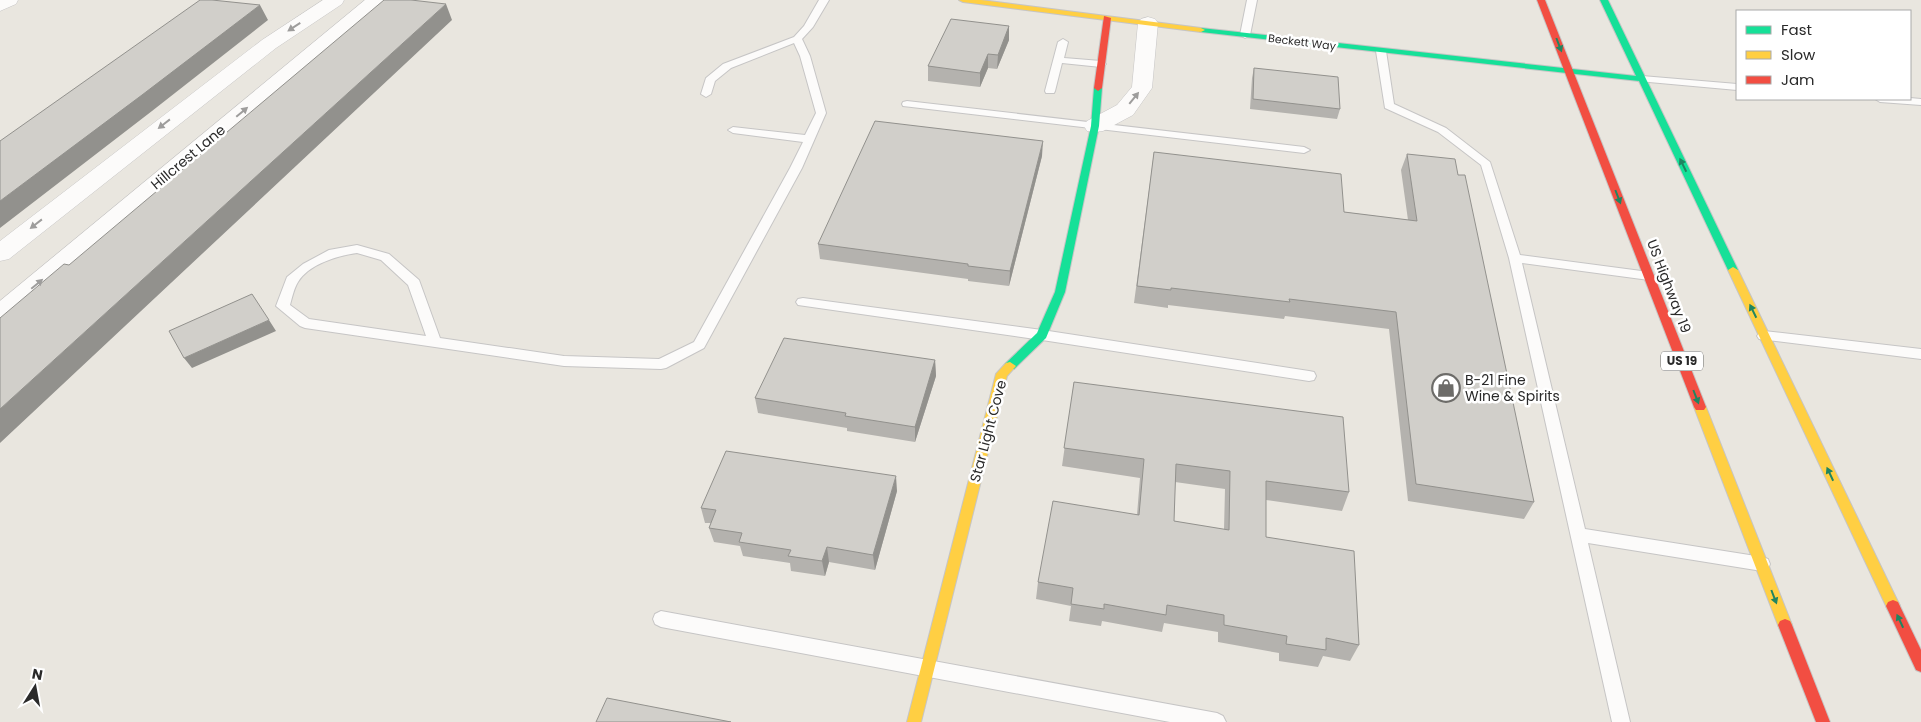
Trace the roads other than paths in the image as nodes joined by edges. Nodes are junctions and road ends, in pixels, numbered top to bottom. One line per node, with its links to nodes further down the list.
1 (9, 0): 10 (street)
2 (335, 0): 31 (street, one-way to 31)
3 (376, 0): 35 (street, Hillcrest Lane, one-way to 3)
4 (824, 0): 14 (lane)
5 (962, 0): 9 (main road, Beckett Way)
6 (1252, 0): 13 (lane)
7 (1541, 0): 19 (main road, US Highway 19 / US 19, one-way to 19)
8 (1604, 0): 20 (main road)
9 (1012, 3): 11 (main road, Beckett Way)
10 (0, 5)
11 (1107, 18): 12 (main road, Beckett Way); 18 (main road, Star Light Cove)
12 (1148, 23): 13 (main road, Beckett Way); 27 (street, one-way to 12)
13 (1245, 35): 16 (main road, Beckett Way)
14 (797, 39): 23 (lane); 29 (lane)
15 (1063, 42): 17 (lane)
16 (1381, 51): 19 (main road, Beckett Way); 32 (lane)
17 (1058, 60): 18 (lane); 22 (lane)
18 (1101, 64): 27 (main road, Star Light Cove)
19 (1569, 72): 20 (main road, Beckett Way); 33 (main road, US Highway 19 / US 19, one-way to 33)
20 (1642, 79): 21 (lane); 37 (main road, one-way to 20)
21 (1736, 87)
22 (1050, 91)
23 (706, 94)
24 (1894, 100): 25 (lane)
25 (1921, 102)
26 (907, 104): 27 (lane)
27 (1096, 126): 30 (lane); 36 (main road, Star Light Cove)
28 (733, 130): 29 (lane)
29 (809, 139): 38 (lane)
30 (1304, 150)
31 (0, 253)
32 (1515, 258): 33 (lane); 41 (lane)
33 (1649, 276): 42 (main road, US Highway 19 / US 19, one-way to 42)
34 (803, 302): 36 (lane)
35 (0, 315)
36 (1042, 335): 40 (lane); 45 (main road, Star Light Cove)
37 (1764, 336): 39 (lane); 44 (main road, one-way to 37)
38 (434, 342): 38 (lane)
39 (1921, 354)
40 (1309, 376)
41 (1578, 535): 42 (lane); 48 (lane)
42 (1762, 564): 49 (main road, US Highway 19 / US 19, one-way to 49)
43 (661, 619): 45 (lane)
44 (1921, 665)
45 (928, 667): 46 (main road, Star Light Cove); 47 (lane)
46 (914, 722)
47 (1217, 722)
48 (1621, 722)
49 (1823, 722)

